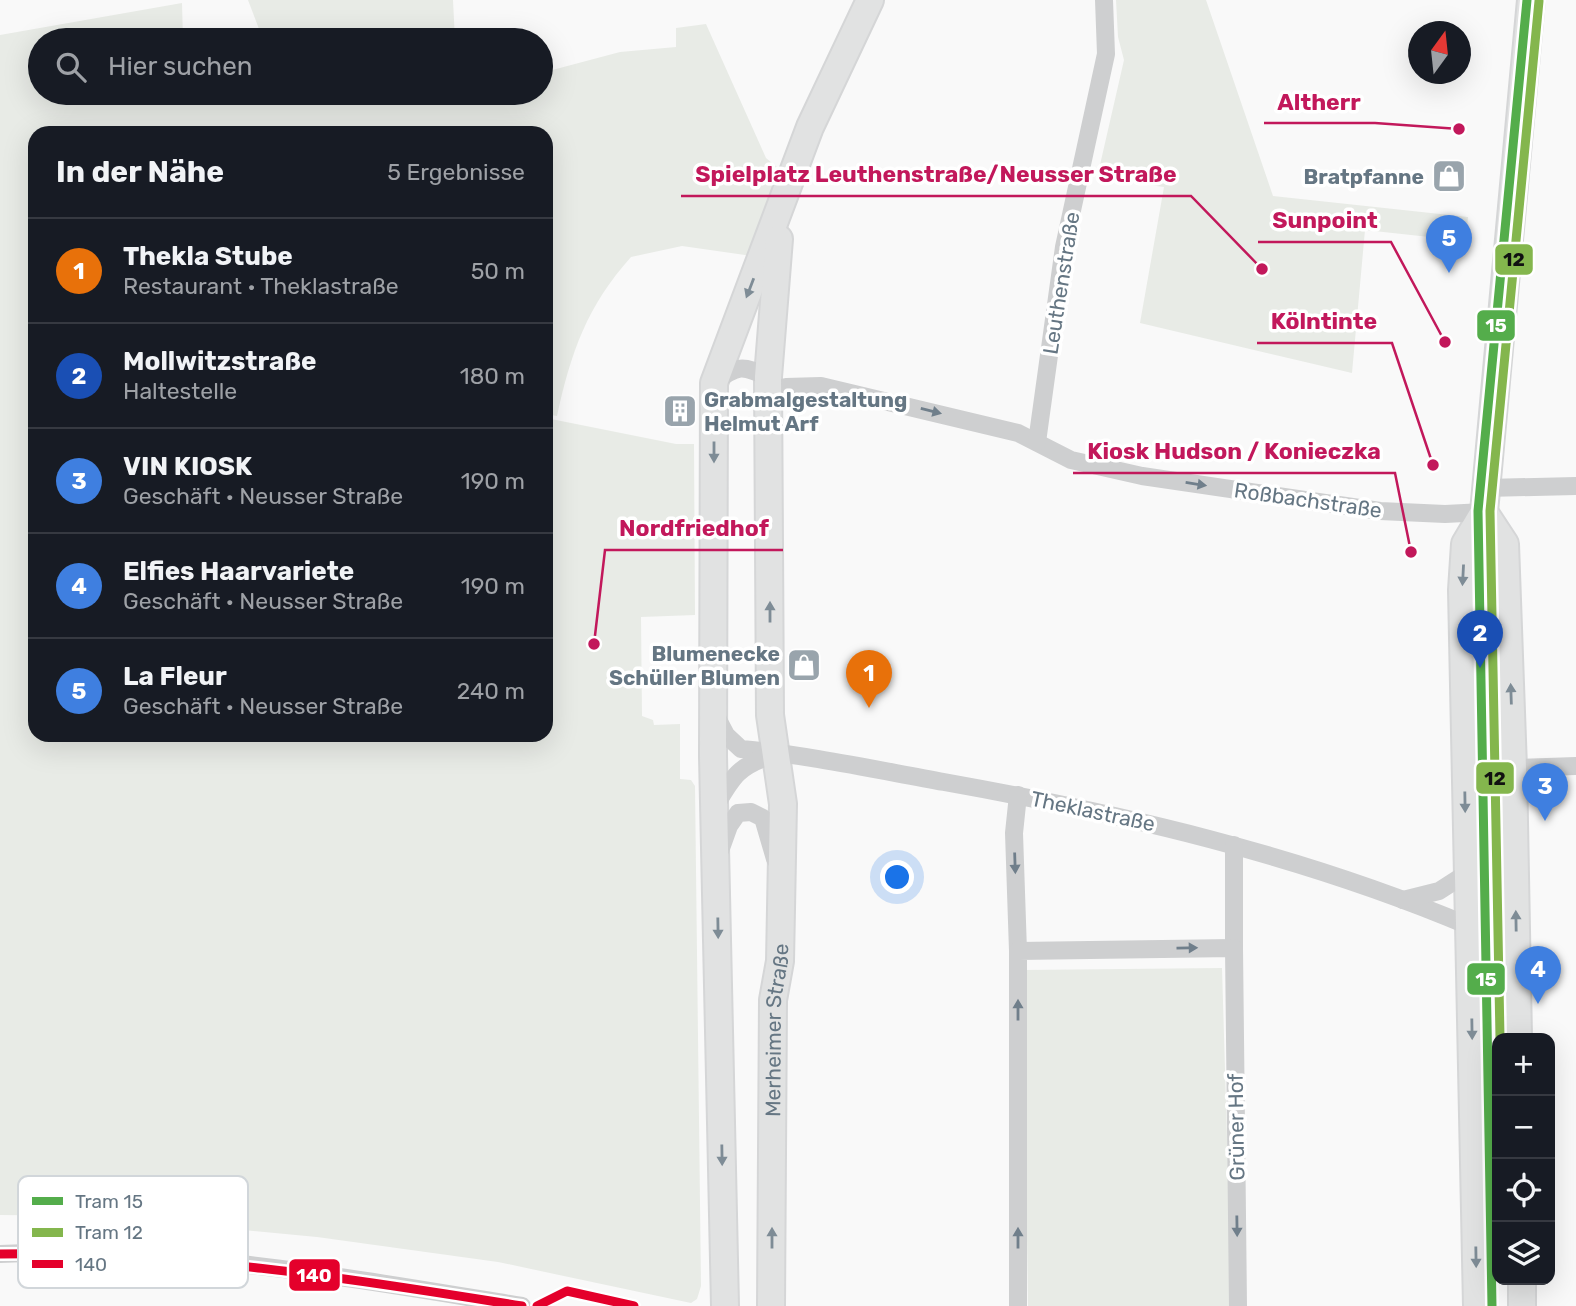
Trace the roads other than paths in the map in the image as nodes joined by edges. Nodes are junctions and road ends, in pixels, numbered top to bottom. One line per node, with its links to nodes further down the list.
1 (870, 0): 4 (street, Merheimer Straße)
2 (1104, 0): 7 (street, Leuthenstraße)
3 (1531, 0): 9 (street)
4 (784, 202): 5 (street, Merheimer Straße, one-way to 5); 6 (street, Merheimer Straße)
5 (714, 383): 6 (street); 10 (street, Merheimer Straße, one-way to 10)
6 (768, 385): 7 (street, Roßbachstraße, one-way to 7); 11 (street, Merheimer Straße, one-way to 6)
7 (1037, 442): 9 (street, Roßbachstraße, one-way to 9)
8 (1576, 486): 9 (street, Roßbachstraße)
9 (1485, 500): 13 (street, one-way to 9); 18 (street, one-way to 18)
10 (713, 711): 11 (street); 15 (street, Merheimer Straße)
11 (776, 754): 14 (street, Theklastraße); 15 (street); 19 (street, Merheimer Straße)
12 (1576, 766): 13 (street)
13 (1513, 768): 24 (street, one-way to 13)
14 (1018, 795): 16 (street, Theklastraße); 23 (street, one-way to 23)
15 (716, 805): 17 (street, Merheimer Straße)
16 (1234, 845): 20 (street, Theklastraße); 22 (street, Grüner Hof)
17 (717, 859): 19 (street); 30 (street, Merheimer Straße, one-way to 30)
18 (1467, 873): 20 (street); 21 (street)
19 (783, 890): 31 (street, Merheimer Straße, one-way to 19)
20 (1403, 900): 21 (street, Theklastraße)
21 (1469, 926): 34 (street, one-way to 34)
22 (1234, 948): 23 (street, one-way to 22); 33 (street, Grüner Hof, one-way to 33)
23 (1018, 951): 32 (street, one-way to 23)
24 (1518, 1033)
25 (18, 1253): 26 (street)
26 (0, 1254)
27 (248, 1266): 29 (street)
28 (1522, 1285): 35 (street)
29 (522, 1306)
30 (725, 1306)
31 (771, 1306)
32 (1018, 1306)
33 (1238, 1306)
34 (1477, 1306)
35 (1522, 1306)

